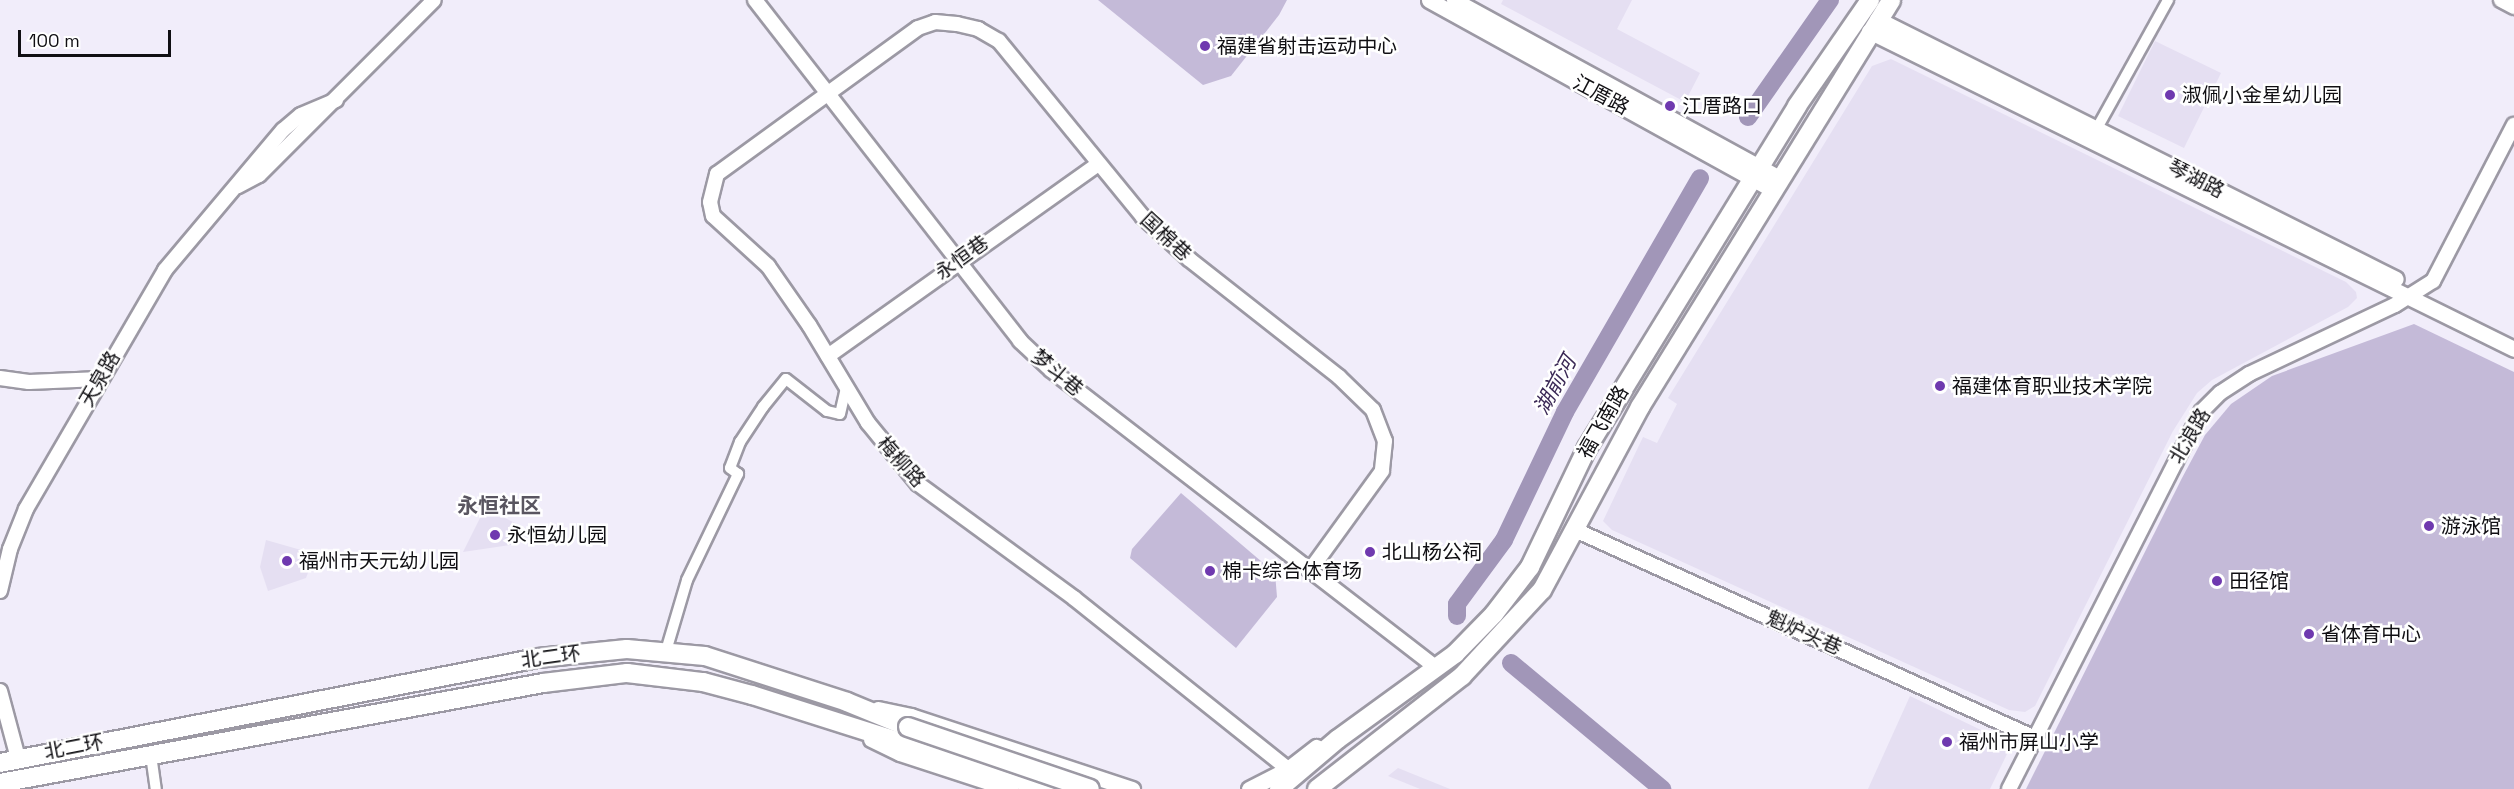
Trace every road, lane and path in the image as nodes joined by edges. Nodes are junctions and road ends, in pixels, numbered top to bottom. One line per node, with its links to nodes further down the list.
1 (434, 0): 23 (street, 天泉路)
2 (755, 0): 11 (street, 梦斗巷)
3 (1429, 0): 15 (main road, 江厝路)
4 (1454, 0): 15 (main road, 江厝路)
5 (1870, 0): 15 (main road, 福飞南路)
6 (1891, 0): 10 (main road, 福飞南路)
7 (2168, 0): 13 (street)
8 (2501, 0): 9 (street)
9 (2514, 7)
10 (1873, 25): 13 (main road, 琴湖路); 16 (main road, 福飞南路); 18 (main road)
11 (827, 91): 14 (street, 国棉巷); 17 (street, 梦斗巷); 21 (street, 梅柳路)
12 (2514, 125): 18 (street, 北浪路)
13 (2096, 130): 18 (main road, 琴湖路)
14 (1098, 164): 17 (street, 永恒巷); 26 (street, 国棉巷)
15 (1757, 173): 16 (main road, 江厝路); 29 (main road, 福飞南路)
16 (1776, 184): 25 (main road, 福飞南路)
17 (957, 262): 21 (street, 永恒巷); 26 (street, 梦斗巷)
18 (2415, 294): 19 (main road, 琴湖路); 20 (main road); 34 (street, 北浪路)
19 (2514, 338)
20 (2514, 349)
21 (828, 356): 24 (street, 梅柳路)
22 (0, 378): 23 (street)
23 (100, 379): 27 (street, 天泉路)
24 (846, 388): 28 (street); 38 (street, 梅柳路)
25 (1573, 529): 34 (street, 魁炉头巷); 37 (main road, 福飞南路)
26 (1311, 569): 29 (street, 梦斗巷)
27 (0, 591)
28 (666, 651): 31 (main road, 北二环); 36 (main road, 北二环)
29 (1436, 668): 38 (main road); 46 (main road, 福飞南路)
30 (0, 691): 36 (street)
31 (847, 702): 33 (main road, 北二环); 39 (main road)
32 (847, 726): 33 (main road, 北二环); 35 (main road, 北二环); 41 (main road)
33 (906, 734): 39 (main road, 北二环, bridge); 43 (main road, 北二环)
34 (2035, 738): 49 (street, 北浪路)
35 (151, 755): 40 (main road, 北二环); 42 (street)
36 (6, 760)
37 (1352, 764): 47 (main road, 福飞南路); 48 (main road)
38 (1288, 769): 45 (main road)
39 (1088, 784): 44 (main road)
40 (0, 785)
41 (1007, 788)
42 (156, 789)
43 (1048, 789)
44 (1132, 789)
45 (1249, 789)
46 (1279, 789)
47 (1317, 789)
48 (1331, 789)
49 (2009, 789)

